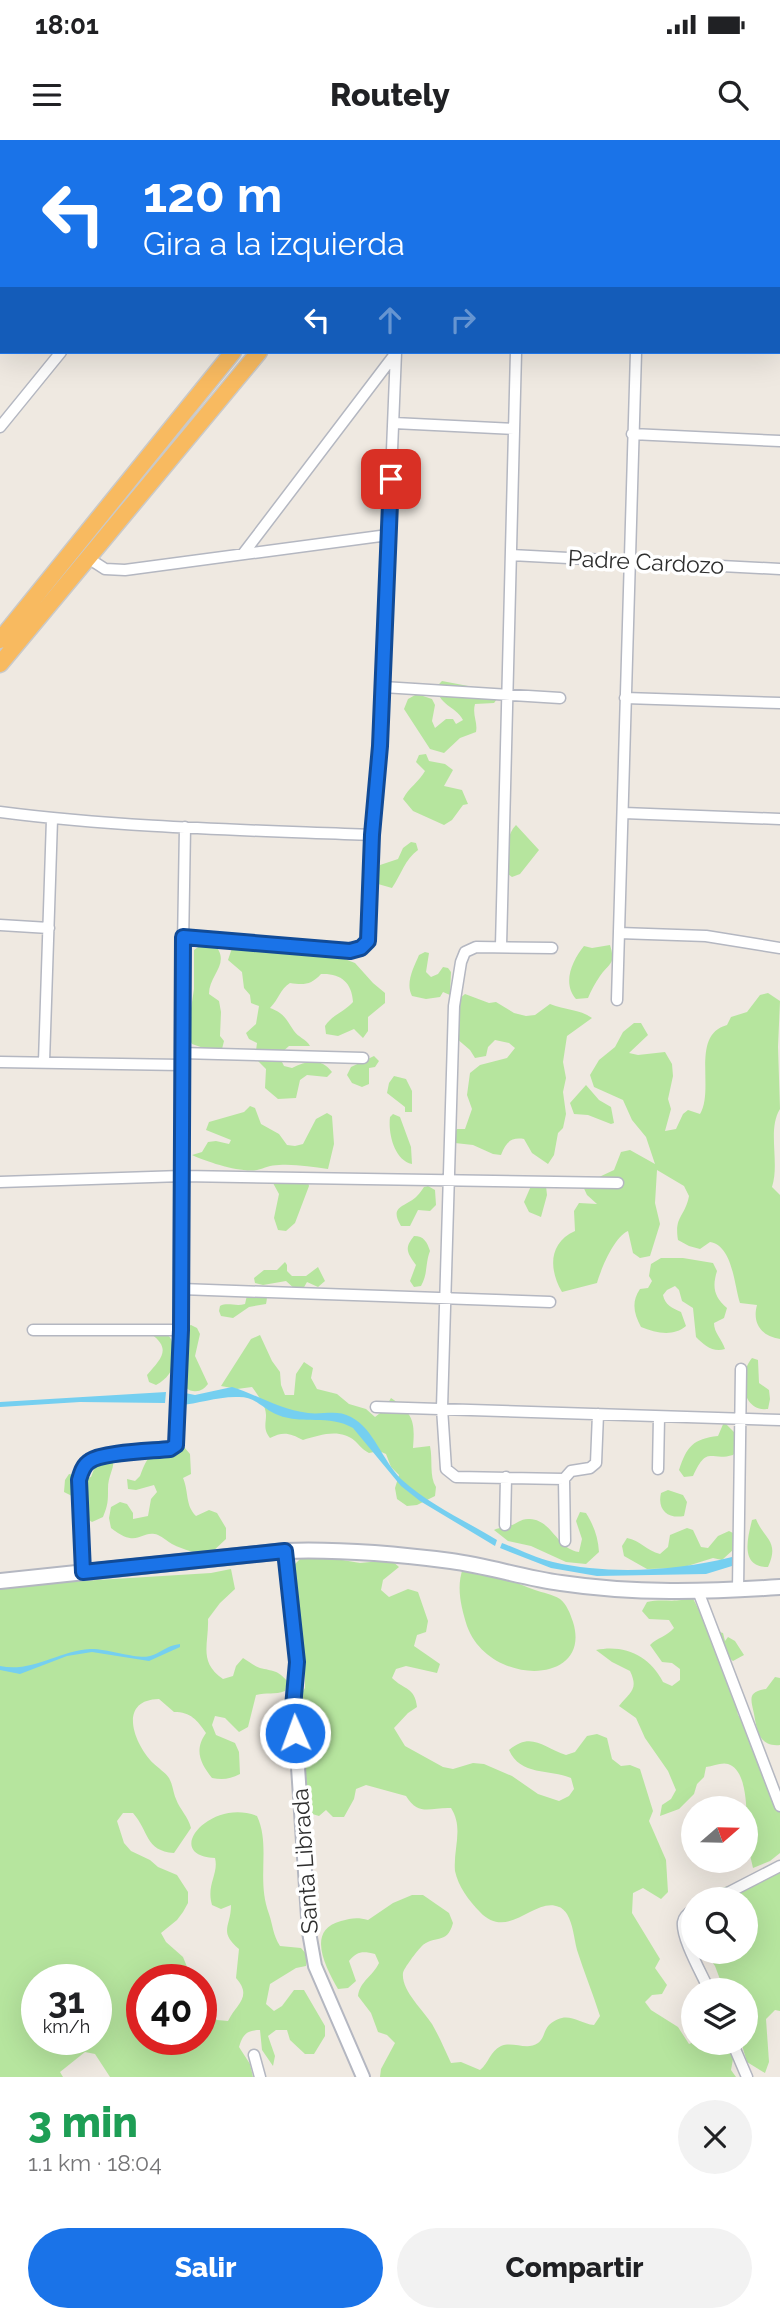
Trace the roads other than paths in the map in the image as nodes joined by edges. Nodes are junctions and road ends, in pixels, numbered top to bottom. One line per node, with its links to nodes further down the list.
1 (59, 354): 9 (street)
2 (231, 354): 19 (highway)
3 (257, 354): 16 (highway)
4 (395, 354): 14 (street)
5 (396, 354): 8 (street)
6 (516, 354): 10 (street)
7 (636, 354): 11 (street)
8 (394, 423): 10 (street); 13 (street)
9 (0, 426)
10 (514, 429): 15 (street)
11 (632, 434): 12 (street); 17 (street)
12 (780, 441)
13 (388, 535): 14 (street); 21 (street)
14 (243, 554): 16 (street)
15 (512, 555): 17 (street, Padre Cardozo); 22 (street)
16 (88, 558): 20 (highway)
17 (629, 561): 18 (street, Padre Cardozo); 24 (street)
18 (780, 569)
19 (0, 640)
20 (0, 664)
21 (383, 687): 22 (street); 31 (street)
22 (507, 694): 23 (street); 36 (street)
23 (560, 698)
24 (625, 698): 25 (street); 27 (street)
25 (780, 702)
26 (0, 812): 28 (street)
27 (624, 813): 29 (street); 34 (street)
28 (52, 819): 30 (street); 33 (street)
29 (780, 819)
30 (185, 827): 31 (street); 35 (street)
31 (372, 835): 35 (street)
32 (0, 925): 33 (street)
33 (49, 928): 43 (street)
34 (619, 933): 38 (street); 39 (street)
35 (183, 937): 40 (street)
36 (501, 946): 37 (street); 46 (street)
37 (552, 948)
38 (780, 948)
39 (617, 1000)
40 (181, 1053): 41 (street); 44 (street)
41 (363, 1058)
42 (0, 1062): 43 (street)
43 (44, 1062): 44 (street)
44 (181, 1065): 45 (street)
45 (182, 1176): 46 (street); 47 (street); 49 (street)
46 (450, 1179): 48 (street); 50 (street)
47 (0, 1182)
48 (618, 1183)
49 (181, 1289): 50 (street); 53 (street)
50 (445, 1298): 51 (street); 56 (street)
51 (550, 1302)
52 (33, 1330): 53 (street)
53 (181, 1330): 67 (street)
54 (741, 1369): 59 (street)
55 (376, 1407): 56 (street)
56 (442, 1408): 57 (street); 62 (street)
57 (598, 1415): 58 (street); 63 (street)
58 (659, 1416): 59 (street); 61 (street)
59 (739, 1419): 60 (street); 70 (street)
60 (780, 1420)
61 (658, 1469)
62 (506, 1477): 63 (street); 64 (street)
63 (565, 1479): 65 (street)
64 (505, 1525)
65 (565, 1541)
66 (285, 1551): 67 (main road); 71 (main road); 78 (street, Santa Librada)
67 (83, 1572): 68 (main road)
68 (0, 1581)
69 (780, 1587): 70 (main road)
70 (738, 1590): 71 (main road)
71 (698, 1591): 72 (street)
72 (780, 1806)
73 (780, 1866): 74 (street)
74 (739, 1887)
75 (254, 2054): 77 (street)
76 (738, 2055): 79 (street)
77 (260, 2077)
78 (363, 2077)
79 (747, 2077)

